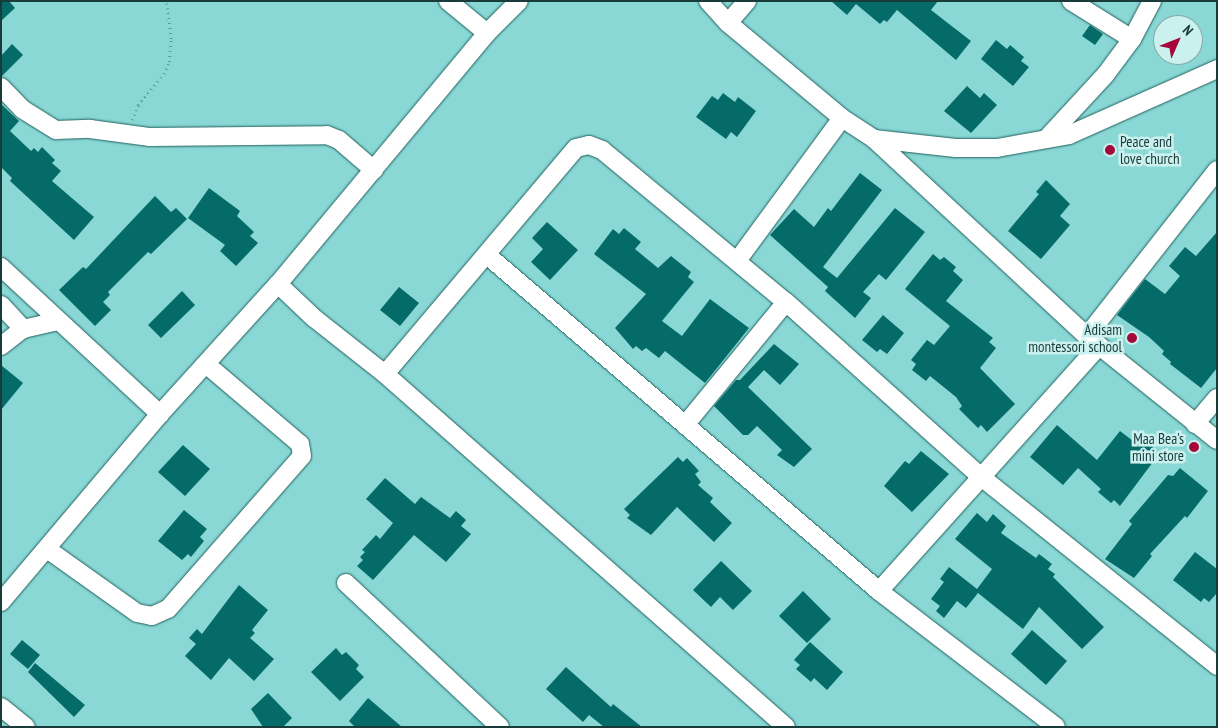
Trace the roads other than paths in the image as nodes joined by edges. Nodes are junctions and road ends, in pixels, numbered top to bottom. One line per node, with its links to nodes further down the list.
1 (448, 1): 8 (street)
2 (519, 1): 8 (street)
3 (708, 1): 7 (street)
4 (747, 1): 7 (street)
5 (1071, 1): 9 (street)
6 (1152, 1): 9 (street)
7 (728, 22): 12 (street)
8 (487, 33): 15 (street)
9 (1132, 39): 13 (street)
10 (1217, 69): 13 (street)
11 (1, 87): 15 (street)
12 (842, 118): 14 (street); 18 (street)
13 (1047, 138): 14 (street)
14 (874, 139): 25 (street)
15 (374, 170): 20 (street)
16 (1217, 170): 25 (street)
17 (487, 254): 18 (street); 28 (street); 32 (street)
18 (737, 261): 21 (street)
19 (1, 267): 23 (street)
20 (278, 284): 27 (street); 28 (street)
21 (786, 302): 32 (street); 34 (street)
22 (1, 305): 24 (street)
23 (58, 321): 24 (street); 30 (street)
24 (23, 329): 26 (street)
25 (1093, 341): 31 (street); 34 (street)
26 (1, 346)
27 (206, 364): 30 (street); 35 (street)
28 (385, 374): 43 (street)
29 (1217, 398): 31 (street)
30 (160, 414): 35 (street)
31 (1195, 424): 33 (street)
32 (685, 425): 37 (street)
33 (1217, 440)
34 (980, 476): 37 (street); 39 (street)
35 (47, 549): 38 (street)
36 (346, 583): 42 (street)
37 (879, 591): 44 (street)
38 (1, 602)
39 (1217, 666)
40 (1, 707): 41 (street)
41 (26, 727)
42 (500, 727)
43 (786, 727)
44 (1056, 727)

